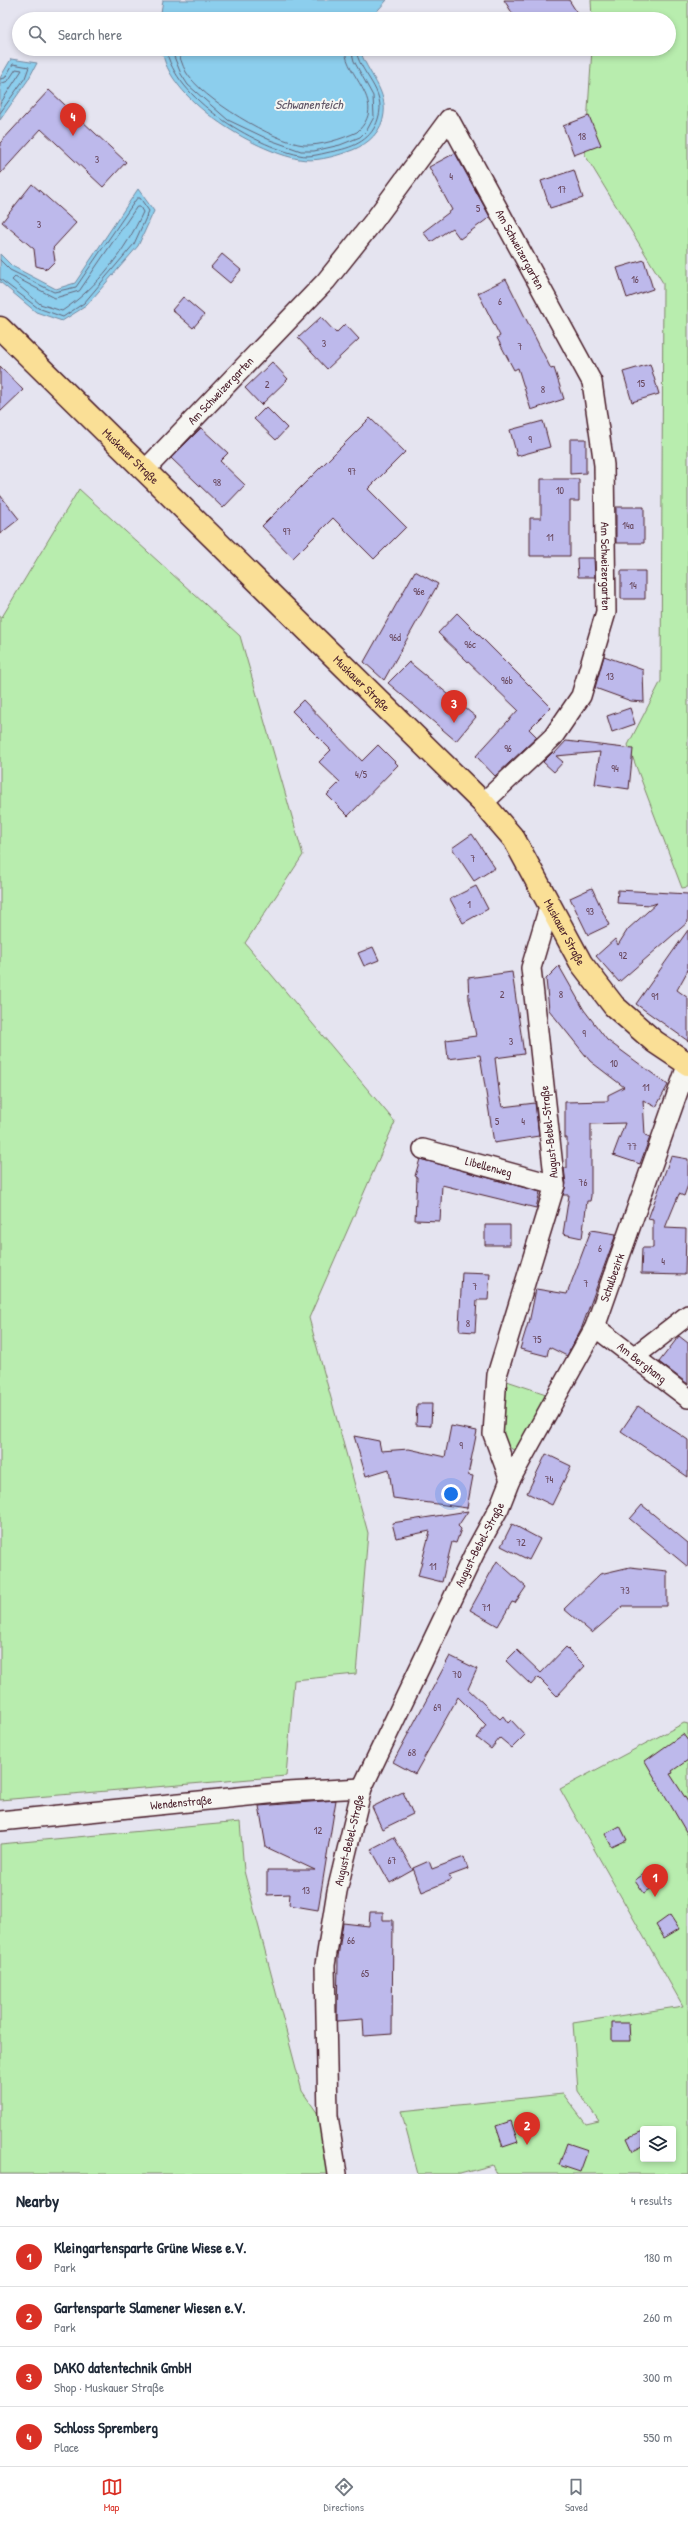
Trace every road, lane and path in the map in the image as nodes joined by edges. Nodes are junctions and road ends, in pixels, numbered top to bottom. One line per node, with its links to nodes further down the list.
1 (0, 328): 2 (main road, Muskauer Straße)
2 (144, 471): 3 (main road, Muskauer Straße); 3 (street, Am Schweizergarten)
3 (484, 803): 4 (main road, Muskauer Straße)
4 (549, 907): 5 (main road, Muskauer Straße); 7 (street, August-Bebel-Straße)
5 (688, 1063): 9 (street, Schulbezirk)
6 (423, 1149): 7 (street, Libellenweg)
7 (555, 1186): 12 (street, August-Bebel-Straße)
8 (688, 1315): 10 (street)
9 (595, 1327): 10 (street, Am Berghang); 12 (street, Schulbezirk)
10 (635, 1356): 11 (street, Am Berghang)
11 (688, 1398)
12 (510, 1480): 13 (street, August-Bebel-Straße)
13 (362, 1788): 14 (street, Wendenstraße); 15 (street, August-Bebel-Straße)
14 (0, 1821)
15 (337, 2174)

